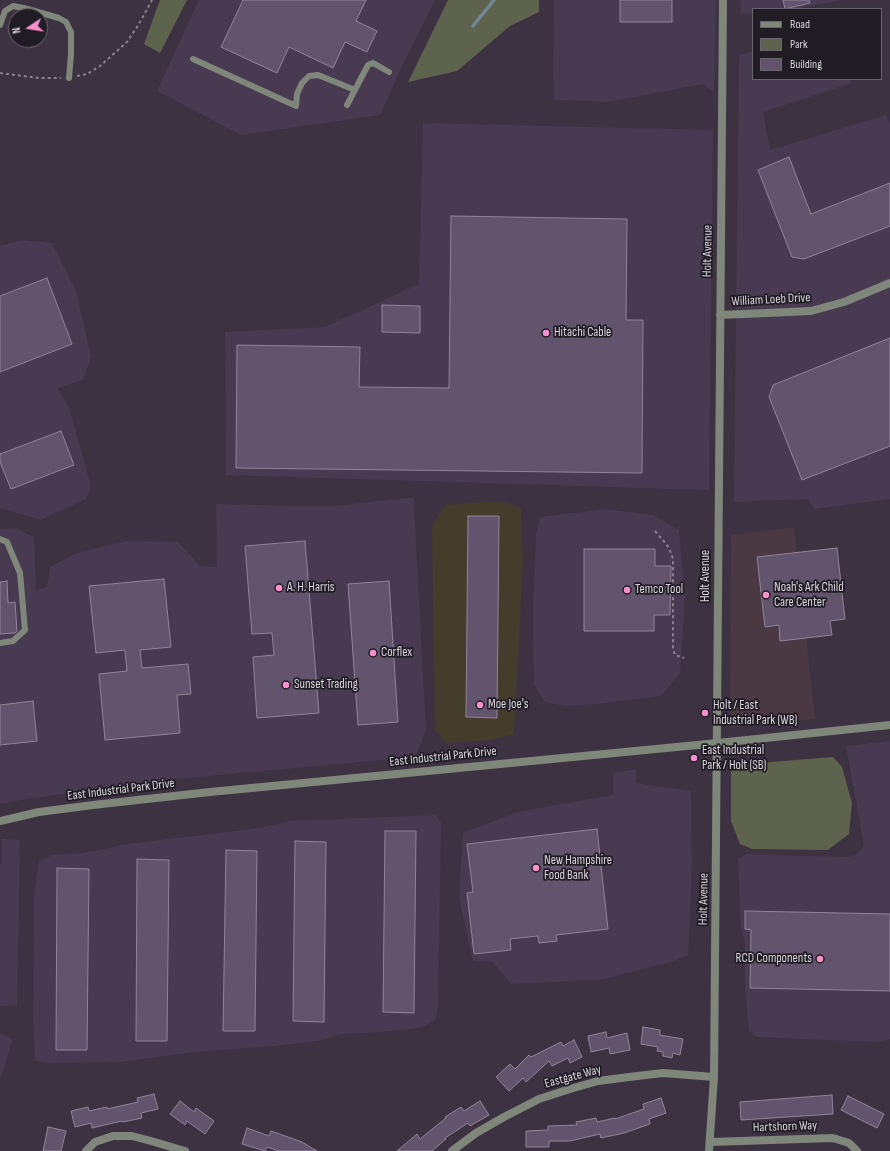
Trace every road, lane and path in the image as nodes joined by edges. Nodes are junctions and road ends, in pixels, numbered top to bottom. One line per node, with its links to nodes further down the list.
1 (152, 0): 7 (path)
2 (723, 0): 11 (street, Holt Avenue)
3 (0, 25): 7 (lane)
4 (193, 59): 8 (lane)
5 (389, 72): 8 (lane)
6 (0, 73): 7 (path)
7 (69, 78)
8 (355, 90): 9 (lane)
9 (347, 105)
10 (890, 283): 11 (street, William Loeb Drive)
11 (720, 315): 17 (street, Holt Avenue)
12 (655, 531): 15 (path)
13 (0, 539): 14 (lane)
14 (0, 643)
15 (684, 658)
16 (890, 725): 17 (street, East Industrial Park Drive)
17 (718, 743): 18 (street, East Industrial Park Drive); 19 (street, Holt Avenue)
18 (0, 821)
19 (714, 1077): 20 (street, Holt Avenue); 23 (street, Eastgate Way)
20 (710, 1142): 24 (street, Holt Avenue); 25 (street, Hartshorn Way)
21 (86, 1151): 22 (street)
22 (185, 1151)
23 (452, 1151)
24 (709, 1151)
25 (857, 1151)

